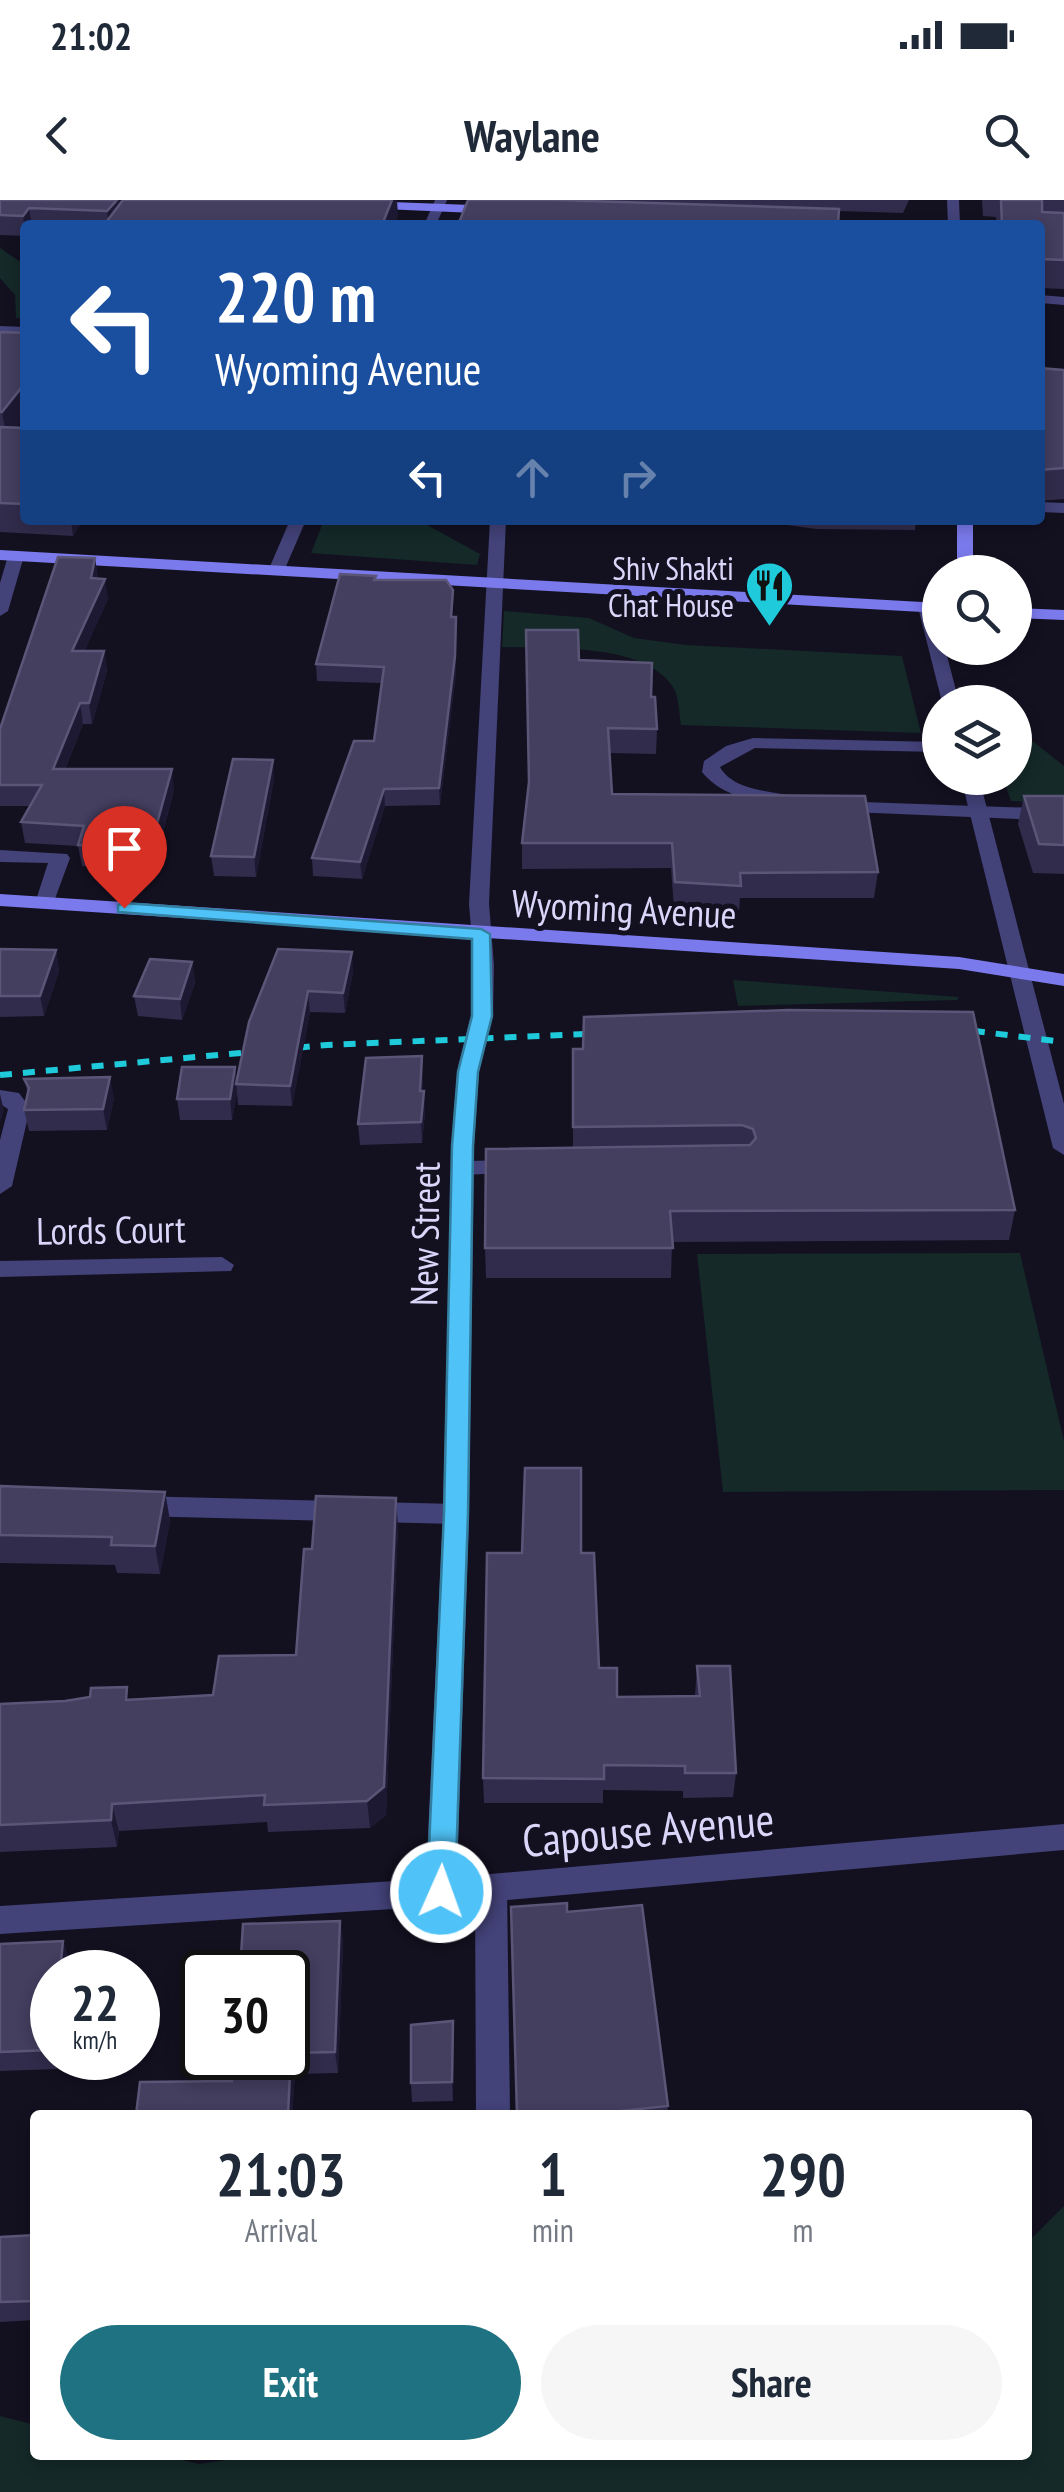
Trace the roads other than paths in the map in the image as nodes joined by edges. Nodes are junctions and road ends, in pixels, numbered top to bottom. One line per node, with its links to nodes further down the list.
1 (341, 204): 2 (main road)
2 (440, 204): 3 (main road)
3 (517, 211)
4 (296, 525): 9 (street)
5 (498, 525): 10 (street, New Street)
6 (965, 525): 7 (main road)
7 (965, 555)
8 (8, 556): 9 (main road); 12 (street)
9 (276, 571): 10 (main road)
10 (495, 583): 11 (main road); 22 (street, New Street)
11 (922, 607)
12 (0, 611)
13 (1032, 613): 14 (main road)
14 (1064, 615)
15 (922, 747): 17 (street)
16 (974, 795): 17 (street)
17 (978, 811): 18 (street); 23 (street)
18 (1064, 815)
19 (0, 856): 21 (street)
20 (0, 900): 21 (main road, Wyoming Avenue)
21 (45, 903): 22 (main road, Wyoming Avenue)
22 (481, 934): 23 (main road, Wyoming Avenue); 28 (street, New Street)
23 (1020, 973): 24 (main road, Wyoming Avenue); 26 (street)
24 (1064, 980)
25 (0, 1097): 29 (street)
26 (1062, 1136)
27 (542, 1167): 28 (street)
28 (463, 1168): 33 (street, New Street)
29 (0, 1186)
30 (222, 1265): 31 (street, Lords Court)
31 (0, 1269)
32 (99, 1506): 33 (street)
33 (456, 1514): 36 (street, New Street)
34 (1064, 1837): 35 (street, Capouse Avenue)
35 (491, 1888): 36 (street, Capouse Avenue); 38 (street)
36 (441, 1892): 37 (street, Capouse Avenue)
37 (0, 1920)
38 (493, 2110)

